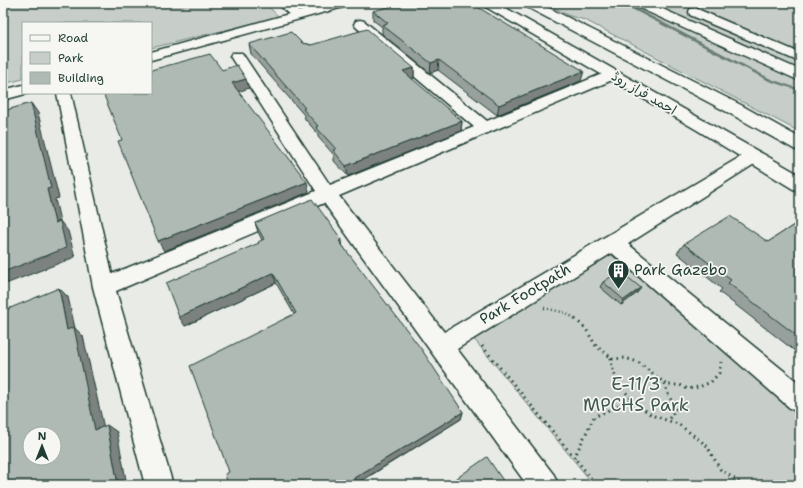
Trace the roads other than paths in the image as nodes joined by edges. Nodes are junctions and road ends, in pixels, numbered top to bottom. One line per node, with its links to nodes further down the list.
1 (283, 3): 7 (street)
2 (343, 3): 7 (main road)
3 (488, 3): 12 (main road, احمد فراز روڈ)
4 (529, 3): 17 (main road, احمد فراز روڈ)
5 (639, 3): 13 (main road)
6 (680, 6): 11 (main road)
7 (296, 15): 9 (main road)
8 (360, 24): 19 (street)
9 (152, 56)
10 (237, 56): 23 (street)
11 (800, 58)
12 (612, 75): 18 (main road, احمد فراز روڈ); 19 (street)
13 (800, 76)
14 (22, 90): 16 (main road)
15 (64, 94): 25 (street)
16 (3, 95)
17 (735, 109): 18 (main road); 20 (main road, احمد فراز روڈ)
18 (703, 126): 21 (main road, احمد فراز روڈ)
19 (485, 128): 23 (street)
20 (800, 145)
21 (753, 157): 22 (main road, احمد فراز روڈ); 24 (street)
22 (800, 184)
23 (327, 194): 25 (street); 26 (street)
24 (613, 244): 26 (street); 27 (street)
25 (104, 287): 28 (street)
26 (441, 346): 29 (street)
27 (800, 400)
28 (159, 485)
29 (544, 485)

